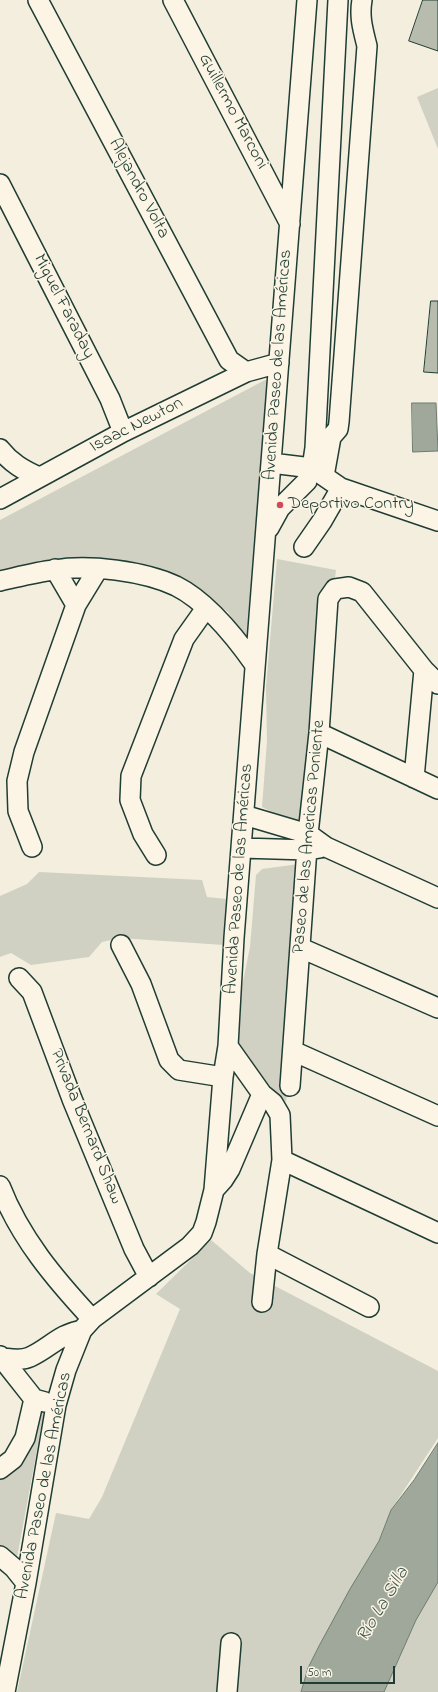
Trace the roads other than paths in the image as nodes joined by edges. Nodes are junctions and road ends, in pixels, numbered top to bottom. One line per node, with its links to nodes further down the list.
1 (38, 0): 13 (street, Alejandro Volta)
2 (173, 0): 9 (street, Guillermo Marconi)
3 (308, 0): 9 (street, Avenida Paseo de las Américas)
4 (338, 0): 6 (street)
5 (362, 0): 7 (street)
6 (331, 127): 7 (street); 10 (street)
7 (361, 129): 11 (street)
8 (0, 184): 14 (street, Miguel Faraday)
9 (290, 224): 12 (street, Avenida Paseo de las Américas)
10 (325, 249): 11 (street); 17 (street)
11 (352, 251): 17 (street)
12 (279, 363): 13 (street, Isaac Newton); 16 (street, Avenida Paseo de las Américas)
13 (246, 372): 14 (street, Isaac Newton)
14 (123, 432): 18 (street, Isaac Newton)
15 (0, 449): 18 (street)
16 (271, 469): 17 (street); 22 (street, Avenida Paseo de las Américas)
17 (314, 475): 19 (street); 22 (street)
18 (39, 477): 20 (street, Isaac Newton)
19 (341, 488): 21 (street); 23 (street)
20 (0, 499)
21 (438, 521)
22 (267, 533): 29 (street, Avenida Paseo de las Américas)
23 (304, 547)
24 (55, 569): 25 (street); 26 (street); 27 (street)
25 (98, 569): 27 (street); 28 (street)
26 (0, 581)
27 (76, 605): 37 (street)
28 (206, 608): 29 (street); 39 (street)
29 (255, 665): 35 (street, Avenida Paseo de las Américas)
30 (424, 670): 31 (street); 32 (street, Paseo de las Americas Poniente); 33 (street)
31 (438, 684)
32 (319, 733): 33 (street); 36 (street, Paseo de las Americas Poniente)
33 (414, 778): 34 (street)
34 (438, 790)
35 (244, 815): 36 (street); 38 (street, Avenida Paseo de las Américas)
36 (314, 844): 38 (street); 40 (street); 42 (street, Paseo de las Americas Poniente)
37 (32, 847)
38 (242, 848): 45 (street, Avenida Paseo de las Américas)
39 (156, 855)
40 (438, 898)
41 (121, 945): 47 (street)
42 (301, 948): 44 (street); 46 (street, Paseo de las Americas Poniente)
43 (19, 978): 56 (street, Privada Bernard Shaw)
44 (438, 1008)
45 (228, 1046): 47 (street, Avenida Paseo de las Américas); 49 (street)
46 (293, 1051): 48 (street, Paseo de las Americas Poniente); 50 (street)
47 (223, 1077): 53 (street, Avenida Paseo de las Américas)
48 (290, 1086)
49 (262, 1094): 51 (street); 53 (street)
50 (438, 1116)
51 (282, 1160): 54 (street); 55 (street)
52 (0, 1186): 59 (street)
53 (214, 1190): 56 (street, Avenida Paseo de las Américas)
54 (438, 1233)
55 (267, 1254): 57 (street); 58 (street)
56 (149, 1277): 59 (street, Avenida Paseo de las Américas)
57 (262, 1302)
58 (369, 1307)
59 (87, 1325): 60 (street); 62 (street, Avenida Paseo de las Américas)
60 (1, 1357): 61 (street)
61 (34, 1399): 62 (street); 63 (street)
62 (56, 1405): 65 (street, Avenida Paseo de las Américas)
63 (0, 1468)
64 (0, 1556): 65 (street)
65 (26, 1583): 66 (street, Avenida Paseo de las Américas)
66 (8, 1636): 68 (street, Avenida Paseo de las Américas)
67 (232, 1642): 69 (street)
68 (5, 1692)
69 (227, 1692)

